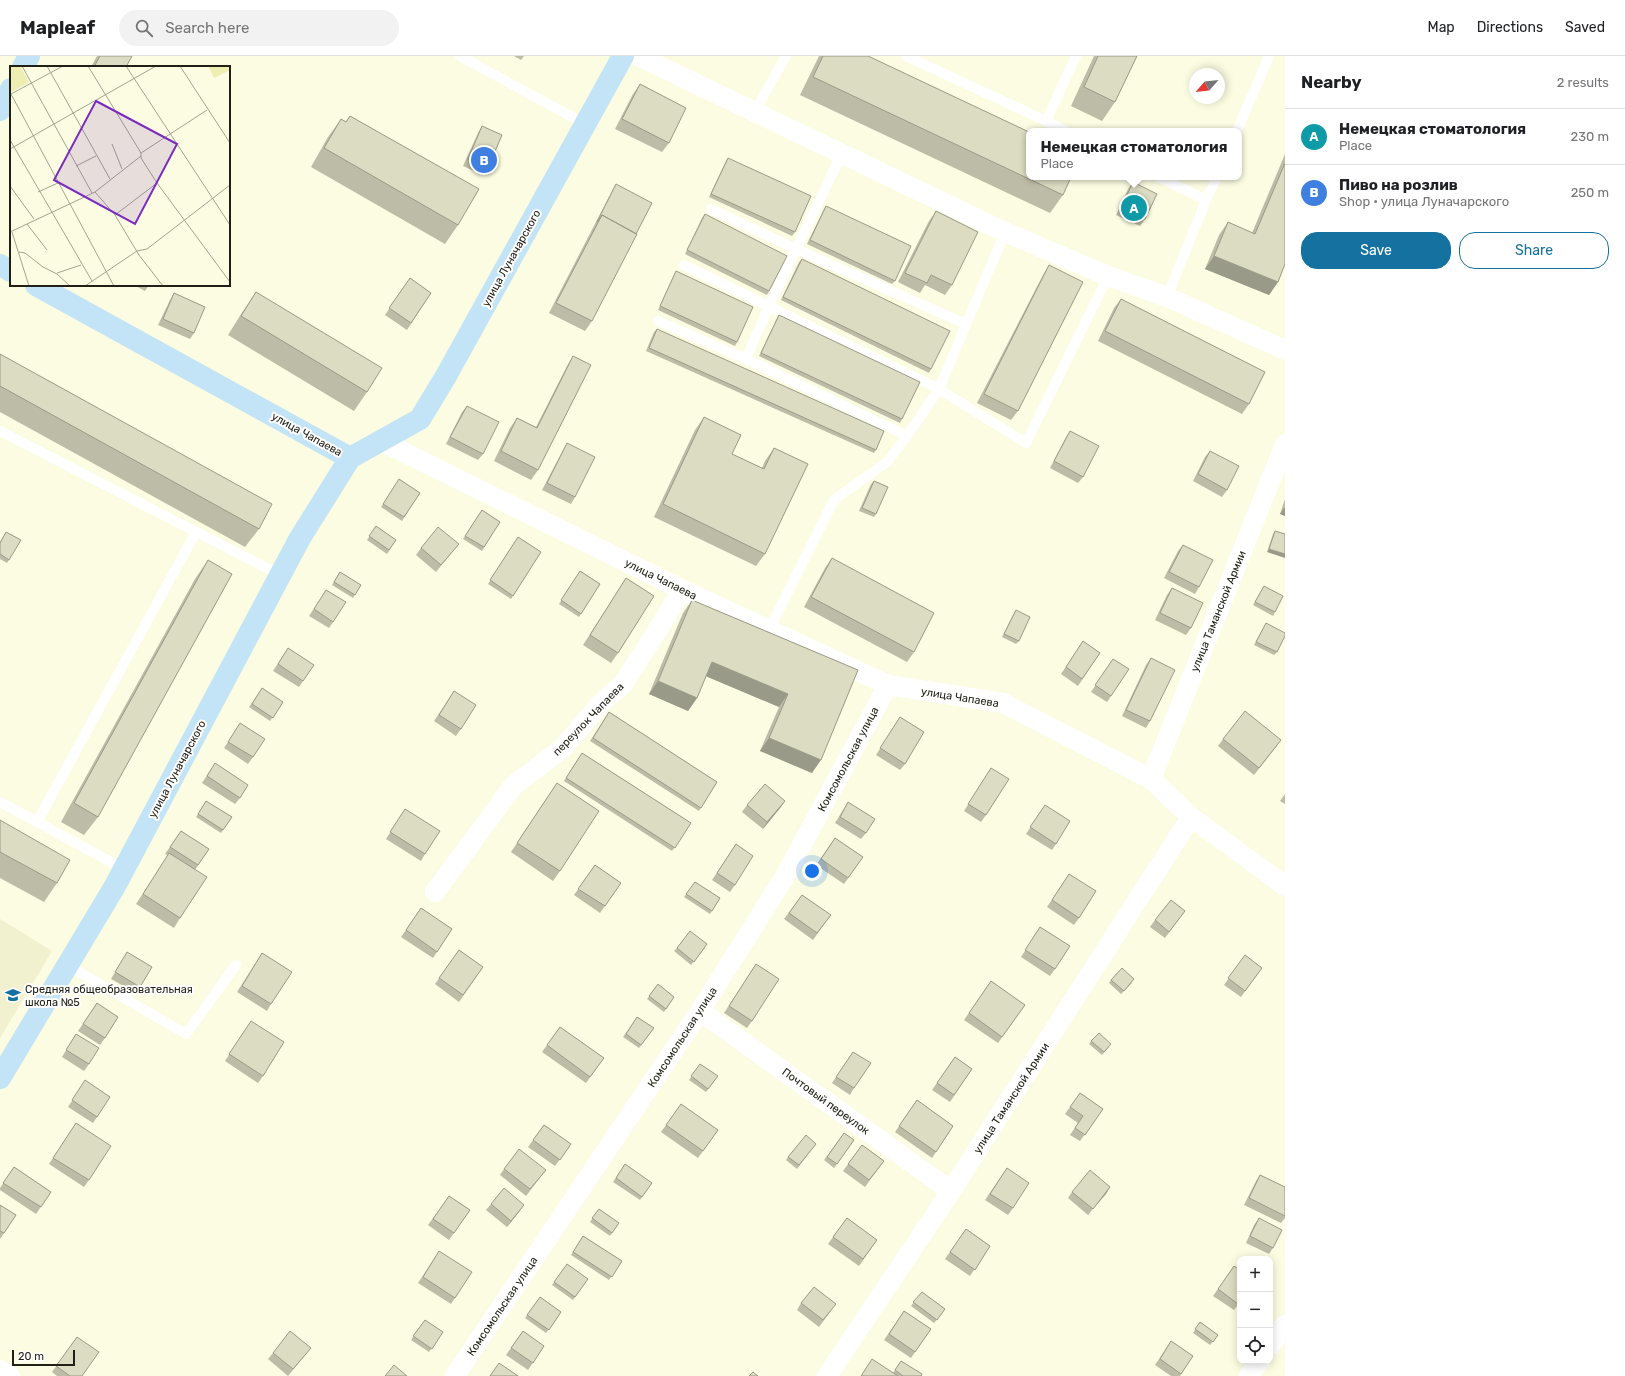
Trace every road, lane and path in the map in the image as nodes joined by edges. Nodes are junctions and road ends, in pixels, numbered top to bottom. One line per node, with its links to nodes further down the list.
1 (29, 56): 9 (street)
2 (460, 56): 14 (lane)
3 (623, 56): 14 (street, улица Луначарского)
4 (638, 56): 12 (street)
5 (786, 56): 12 (lane)
6 (906, 56): 13 (lane)
7 (1076, 56): 13 (lane)
8 (1269, 56): 16 (lane)
9 (24, 66)
10 (10, 92): 11 (street)
11 (0, 110)
12 (755, 111): 17 (street)
13 (1046, 121): 15 (lane)
14 (585, 124): 38 (street, улица Луначарского)
15 (1059, 128)
16 (1238, 128)
17 (842, 153): 22 (street); 23 (lane)
18 (1165, 180): 20 (lane)
19 (1216, 180): 20 (lane)
20 (1206, 200): 29 (lane)
21 (712, 209): 23 (lane)
22 (1005, 232): 27 (street); 32 (lane)
23 (796, 249): 30 (lane); 32 (lane)
24 (684, 264): 30 (lane)
25 (0, 265): 26 (street)
26 (10, 270)
27 (1108, 276): 29 (street); 35 (lane)
28 (38, 286): 40 (street, улица Чапаева)
29 (1167, 297): 33 (street)
30 (769, 306): 34 (lane); 35 (lane)
31 (658, 321): 34 (lane)
32 (966, 324): 35 (lane)
33 (1285, 350)
34 (746, 359): 37 (lane)
35 (939, 389): 37 (lane)
36 (0, 431): 41 (lane)
37 (907, 436): 44 (lane)
38 (381, 441): 40 (street, улица Чапаева); 43 (street, улица Чапаева)
39 (1285, 444): 46 (street, улица Таманской Армии)
40 (350, 458): 42 (street, улица Луначарского)
41 (196, 532): 42 (lane); 49 (lane)
42 (280, 575): 50 (street, улица Луначарского)
43 (683, 590): 44 (street, улица Чапаева); 52 (street, переулок Чапаева)
44 (769, 630): 45 (street, улица Чапаева)
45 (888, 685): 46 (street, улица Чапаева); 55 (street, Комсомольская улица)
46 (1151, 779): 48 (street, улица Чапаева)
47 (0, 802): 49 (lane)
48 (1191, 817): 51 (street, улица Чапаева); 57 (street, улица Таманской Армии)
49 (37, 822): 50 (lane)
50 (124, 870): 54 (street, улица Луначарского)
51 (1285, 886)
52 (435, 892)
53 (236, 965): 54 (lane)
54 (67, 966): 56 (street, улица Луначарского)
55 (700, 1011): 57 (street, Почтовый переулок); 63 (street, Комсомольская улица)
56 (0, 1078)
57 (951, 1191): 64 (street, улица Таманской Армии)
58 (1285, 1325): 59 (street)
59 (1273, 1342)
60 (1258, 1364): 65 (street)
61 (0, 1370): 62 (street)
62 (10, 1376)
63 (456, 1376)
64 (827, 1376)
65 (1249, 1376)

